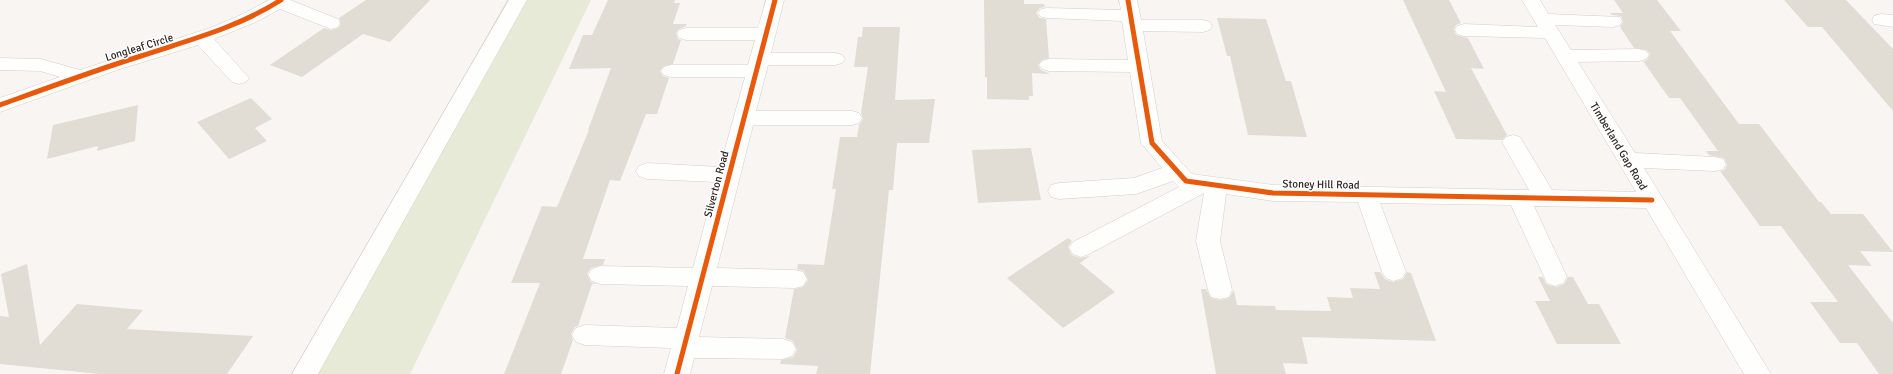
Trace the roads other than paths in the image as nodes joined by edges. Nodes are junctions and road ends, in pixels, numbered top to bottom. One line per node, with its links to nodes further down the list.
1 (518, 0): 50 (street)
2 (775, 0): 13 (street, Silverton Road)
3 (1531, 0): 10 (street, Timberland Gap Road)
4 (280, 1): 8 (street); 14 (street, Longleaf Circle)
5 (1048, 13): 6 (street)
6 (1130, 13): 9 (street); 21 (street, Stoney Hill Road)
7 (1613, 21): 10 (street)
8 (331, 24)
9 (1203, 26)
10 (1547, 26): 11 (street); 16 (street, Timberland Gap Road)
11 (1464, 30)
12 (686, 34): 13 (street)
13 (766, 34): 19 (street, Silverton Road)
14 (202, 38): 23 (street, Longleaf Circle); 24 (street)
15 (1639, 55): 16 (street)
16 (1565, 56): 29 (street, Timberland Gap Road)
17 (835, 59): 19 (street)
18 (0, 64): 23 (street)
19 (758, 65): 22 (street); 26 (street, Silverton Road)
20 (1049, 65): 21 (street)
21 (1139, 66): 32 (street, Stoney Hill Road)
22 (671, 71)
23 (80, 76): 25 (street, Longleaf Circle)
24 (239, 78)
25 (0, 105)
26 (744, 118): 27 (street); 33 (street, Silverton Road)
27 (852, 118)
28 (1513, 142): 38 (street)
29 (1628, 160): 30 (street); 39 (street, Timberland Gap Road)
30 (1715, 164)
31 (647, 171): 33 (street)
32 (1177, 171): 34 (street, Stoney Hill Road); 35 (street)
33 (729, 176): 43 (street, Silverton Road)
34 (1209, 185): 36 (street, Stoney Hill Road); 40 (street); 46 (street)
35 (1059, 191)
36 (1366, 195): 37 (street, Stoney Hill Road); 41 (street)
37 (1519, 198): 38 (street, Stoney Hill Road); 44 (street)
38 (1545, 198): 39 (street, Stoney Hill Road)
39 (1652, 200): 52 (street, Timberland Gap Road)
40 (1080, 248)
41 (1394, 272)
42 (600, 275): 43 (street)
43 (703, 276): 45 (street); 48 (street, Silverton Road)
44 (1555, 277)
45 (795, 279)
46 (1220, 290)
47 (585, 335): 48 (street)
48 (685, 343): 49 (street); 51 (street, Silverton Road)
49 (784, 349)
50 (305, 374)
51 (677, 374)
52 (1758, 374)

